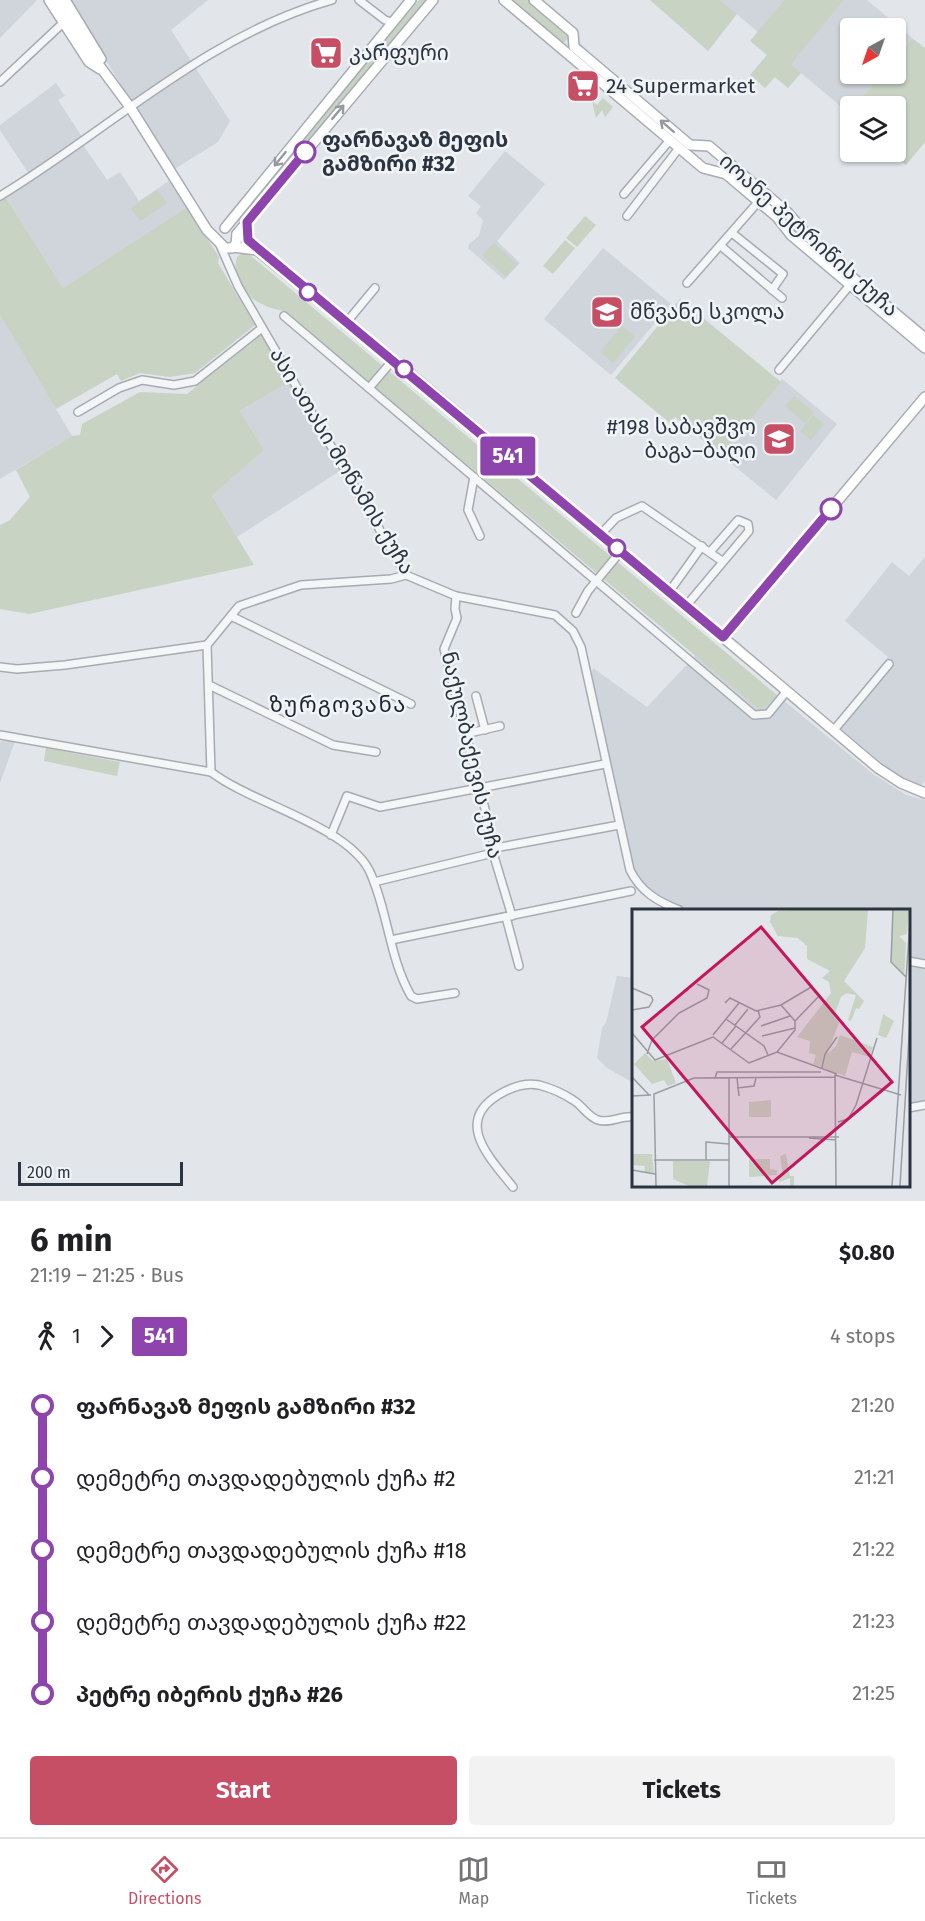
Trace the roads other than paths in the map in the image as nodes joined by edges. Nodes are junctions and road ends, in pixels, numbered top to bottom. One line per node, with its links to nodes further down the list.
1 (49, 0): 11 (main road)
2 (57, 0): 14 (main road)
3 (65, 0): 14 (main road)
4 (332, 0): 16 (street)
5 (358, 0): 10 (street)
6 (411, 0): 10 (main road)
7 (433, 0): 24 (main road, one-way to 7)
8 (504, 0): 13 (main road, იოანე პეტრიწის ქუჩა)
9 (534, 0): 12 (main road, იოანე პეტრიწის ქუჩა)
10 (392, 22): 26 (main road, one-way to 26)
11 (63, 23): 14 (main road); 15 (street)
12 (572, 40): 13 (main road); 17 (main road, იოანე პეტრიწის ქუჩა)
13 (560, 47): 17 (main road, იოანე პეტრიწის ქუჩა)
14 (106, 73): 16 (main road)
15 (0, 82)
16 (129, 107): 21 (street); 27 (main road)
17 (645, 113): 18 (main road, იოანე პეტრიწის ქუჩა); 19 (main road, იოანე პეტრიწის ქუჩა, one-way to 17)
18 (669, 140): 19 (main road, იოანე პეტრიწის ქუჩა); 20 (street)
19 (686, 151): 22 (main road, იოანე პეტრიწის ქუჩა); 23 (street); 25 (main road, იოანე პეტრიწის ქუჩა)
20 (624, 194)
21 (0, 196)
22 (759, 201): 28 (street); 29 (main road, იოანე პეტრიწის ქუჩა)
23 (627, 216)
24 (247, 222): 30 (main road); 31 (main road)
25 (795, 224): 29 (main road); 32 (main road, იოანე პეტრიწის ქუჩა)
26 (223, 229): 27 (main road); 30 (main road); 33 (main road)
27 (207, 230): 33 (main road)
28 (732, 232): 34 (street); 43 (street)
29 (788, 232): 37 (main road, იოანე პეტრიწის ქუჩა)
30 (238, 235): 31 (main road); 35 (main road)
31 (248, 240): 36 (main road)
32 (816, 243): 37 (main road); 38 (main road, იოანე პეტრიწის ქუჩა)
33 (219, 244): 35 (main road); 39 (street, ასი ათასი მოწამის ქუჩა)
34 (720, 246): 40 (street); 43 (street)
35 (232, 248): 36 (main road); 39 (street)
36 (257, 250): 47 (main road)
37 (809, 251): 38 (main road, იოანე პეტრიწის ქუჩა)
38 (820, 255): 41 (main road, იოანე პეტრიწის ქუჩა); 44 (main road, იოანე პეტრიწის ქუჩა)
39 (229, 267): 48 (street, ასი ათასი მოწამის ქუჩა)
40 (687, 283)
41 (850, 285): 44 (main road, იოანე პეტრიწის ქუჩა); 52 (street)
42 (375, 288): 47 (street)
43 (772, 290): 45 (street)
44 (862, 290): 49 (main road, იოანე პეტრიწის ქუჩა); 50 (main road, იოანე პეტრიწის ქუჩა)
45 (782, 298)
46 (284, 315): 53 (street)
47 (346, 323): 51 (main road)
48 (262, 328): 55 (street); 63 (street, ასი ათასი მოწამის ქუჩა)
49 (925, 338)
50 (925, 348)
51 (393, 360): 53 (street); 57 (main road)
52 (779, 370)
53 (369, 388): 56 (street)
54 (925, 397): 70 (main road)
55 (78, 412)
56 (474, 477): 58 (street); 64 (street)
57 (601, 534): 59 (street); 60 (main road)
58 (480, 536)
59 (702, 546): 61 (street); 65 (street)
60 (621, 551): 64 (street); 65 (main road)
61 (710, 552): 62 (street); 62 (street)
62 (722, 561): 67 (street)
63 (406, 575): 66 (street, ასი ათასი მოწამის ქუჩა); 69 (street)
64 (596, 581): 68 (street); 75 (street)
65 (669, 592): 67 (main road)
66 (456, 596): 81 (street, ნაქულბაქევის ქუჩა); 84 (street, ასი ათასი მოწამის ქუჩა)
67 (686, 606): 70 (main road)
68 (576, 613)
69 (231, 616): 71 (street); 77 (street)
70 (723, 637): 75 (main road)
71 (207, 645): 73 (street); 74 (street)
72 (889, 664): 80 (street)
73 (0, 667)
74 (209, 685): 83 (street); 85 (street)
75 (787, 691): 80 (main road)
76 (476, 696): 79 (street)
77 (411, 704)
78 (500, 726): 79 (street)
79 (485, 730): 81 (street)
80 (834, 730): 87 (main road)
81 (465, 734): 86 (street, ნაქულბაქევის ქუჩა)
82 (0, 735): 85 (street)
83 (376, 752)
84 (604, 764): 86 (street); 88 (street, ასი ათასი მოწამის ქუჩა)
85 (211, 772): 89 (street)
86 (479, 789): 89 (street); 90 (street, ნაქულბაქევის ქუჩა)
87 (925, 793)
88 (619, 825): 90 (street); 93 (street, ასი ათასი მოწამის ქუჩა)
89 (331, 835): 91 (street)
90 (494, 850): 91 (street); 94 (street, ნაქულბაქევის ქუჩა)
91 (374, 882): 95 (street)
92 (631, 891): 94 (street)
93 (677, 909)
94 (509, 916): 95 (street); 98 (street, ნაქულბაქევის ქუჩა)
95 (390, 940): 99 (street)
96 (910, 961): 97 (street)
97 (925, 964)
98 (519, 966)
99 (455, 993)
100 (925, 1105): 101 (street)
101 (910, 1108)
102 (632, 1117): 103 (street)
103 (513, 1187)

